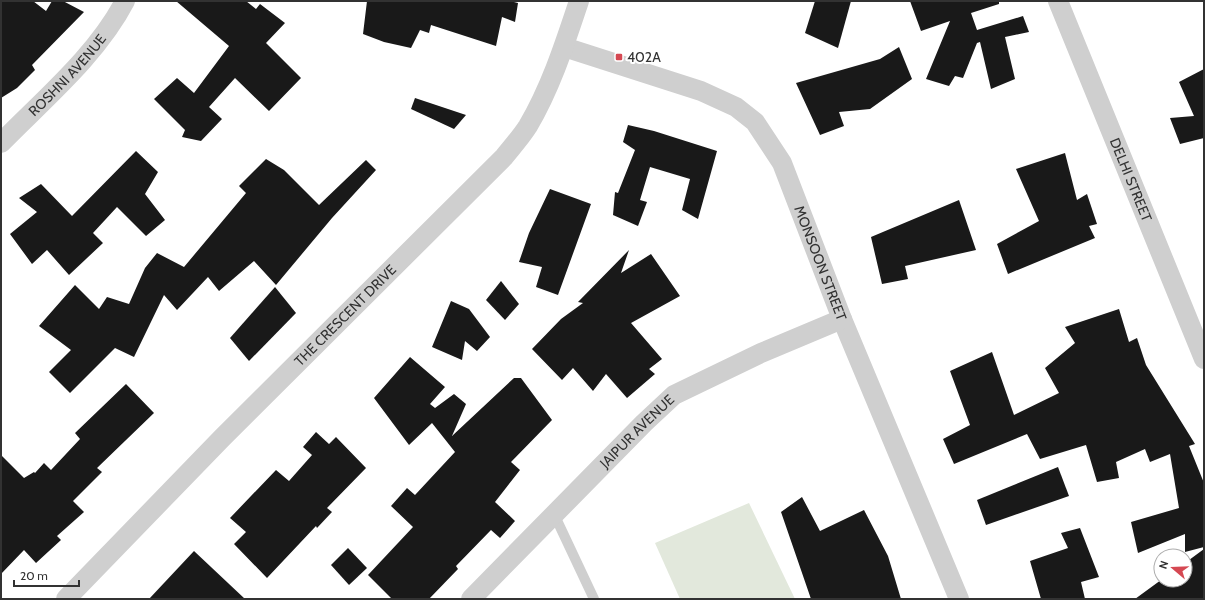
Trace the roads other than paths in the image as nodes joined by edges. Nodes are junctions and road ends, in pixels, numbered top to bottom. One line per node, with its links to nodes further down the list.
1 (125, 1): 5 (street, ROSHNI AVENUE)
2 (579, 1): 4 (street, THE CRESCENT DRIVE)
3 (1058, 1): 7 (street, DELHI STREET)
4 (564, 47): 6 (street, MONSOON STREET); 9 (street, THE CRESCENT DRIVE)
5 (1, 143)
6 (842, 319): 8 (street, JAIPUR AVENUE); 12 (street, MONSOON STREET)
7 (1204, 359)
8 (554, 514): 10 (street, JAIPUR AVENUE); 11 (lane)
9 (66, 599)
10 (471, 599)
11 (594, 599)
12 (959, 599)

